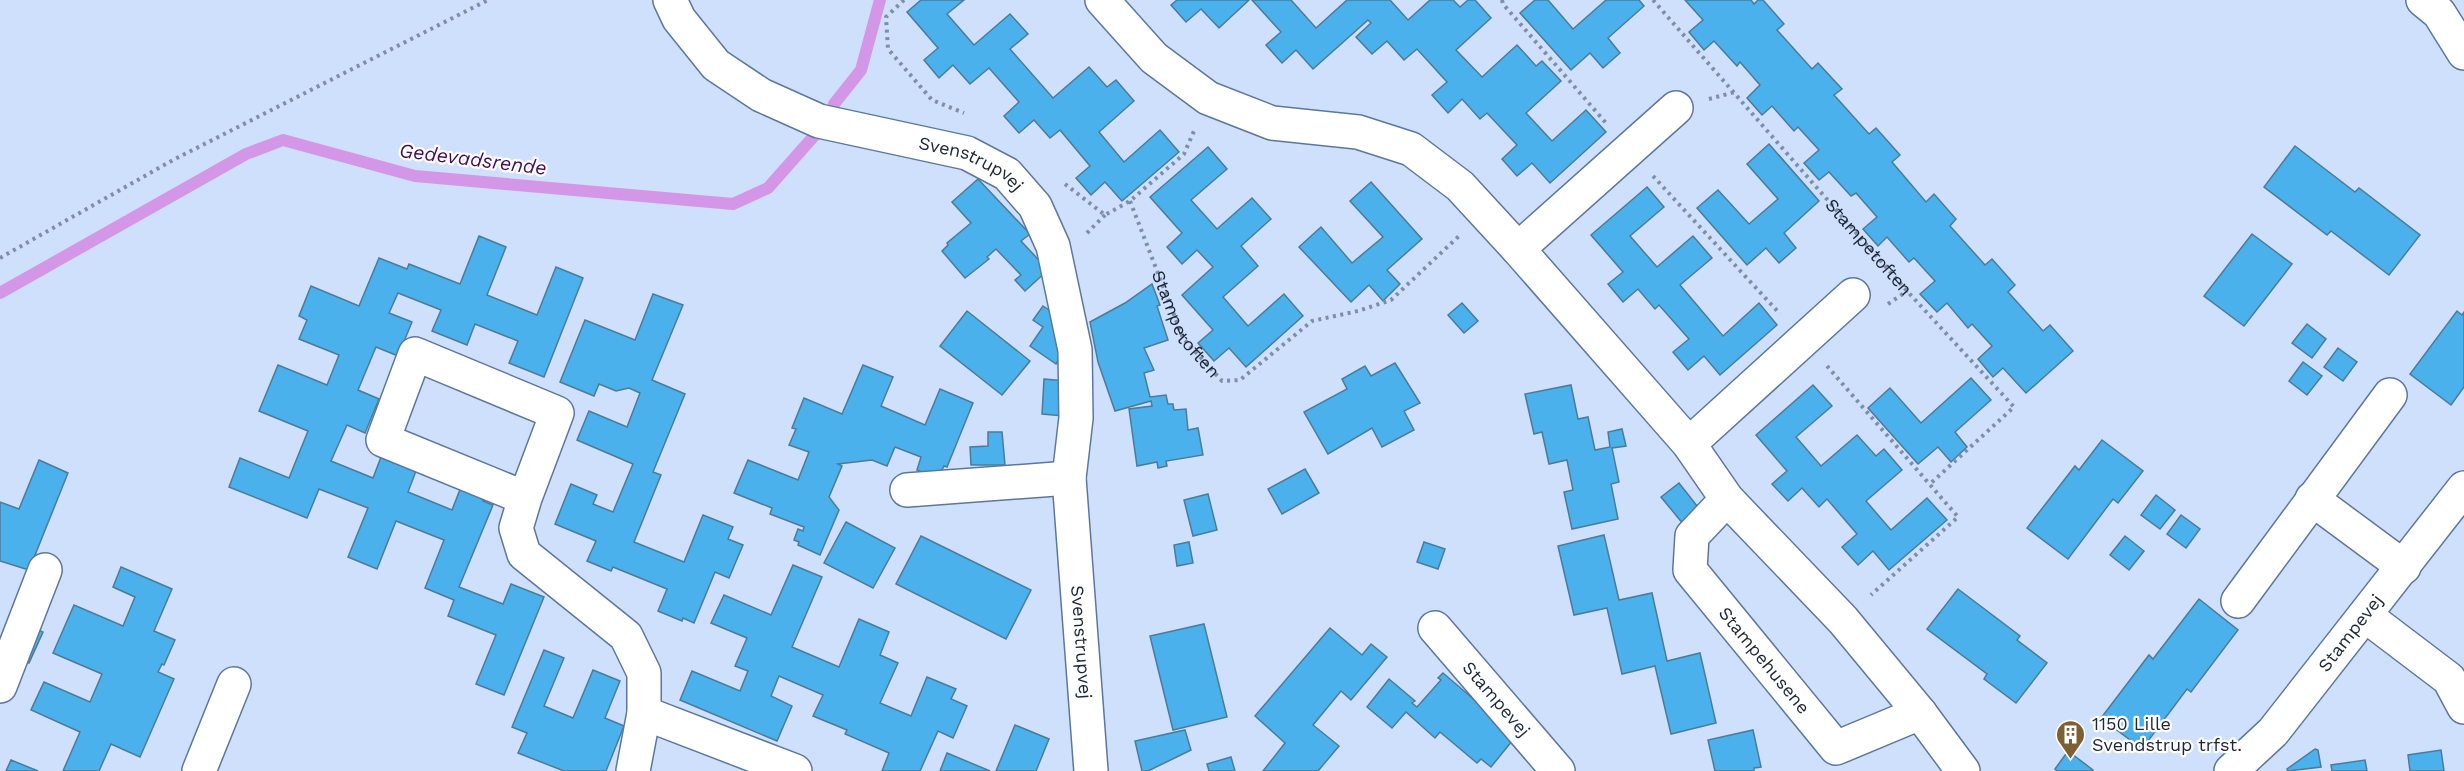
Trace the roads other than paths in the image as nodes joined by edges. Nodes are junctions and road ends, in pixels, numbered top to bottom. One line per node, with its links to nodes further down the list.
1 (669, 0): 10 (street, Svenstrupvej)
2 (1102, 0): 6 (street)
3 (2423, 0): 4 (street)
4 (2464, 53)
5 (1676, 108): 6 (street)
6 (1518, 249): 9 (street)
7 (1853, 295): 9 (street)
8 (2390, 395): 15 (street)
9 (1689, 444): 14 (street)
10 (1069, 478): 12 (street); 29 (street, Svenstrupvej)
11 (2464, 488): 16 (street, Stampevej)
12 (907, 490)
13 (525, 498): 13 (street); 24 (street)
14 (1727, 499): 25 (street); 25 (street, Stampehusene)
15 (2312, 499): 16 (street); 18 (street)
16 (2404, 567): 19 (street, Stampevej)
17 (45, 570): 22 (street)
18 (2238, 601)
19 (2366, 616): 23 (street); 32 (street, Stampevej)
20 (1435, 628): 30 (street, Stampevej)
21 (234, 684): 26 (street)
22 (0, 686)
23 (2464, 707)
24 (644, 713): 27 (street); 28 (street)
25 (1920, 713): 31 (street)
26 (199, 771)
27 (633, 771)
28 (795, 771)
29 (1091, 771)
30 (1558, 771)
31 (1963, 771)
32 (2230, 771)

